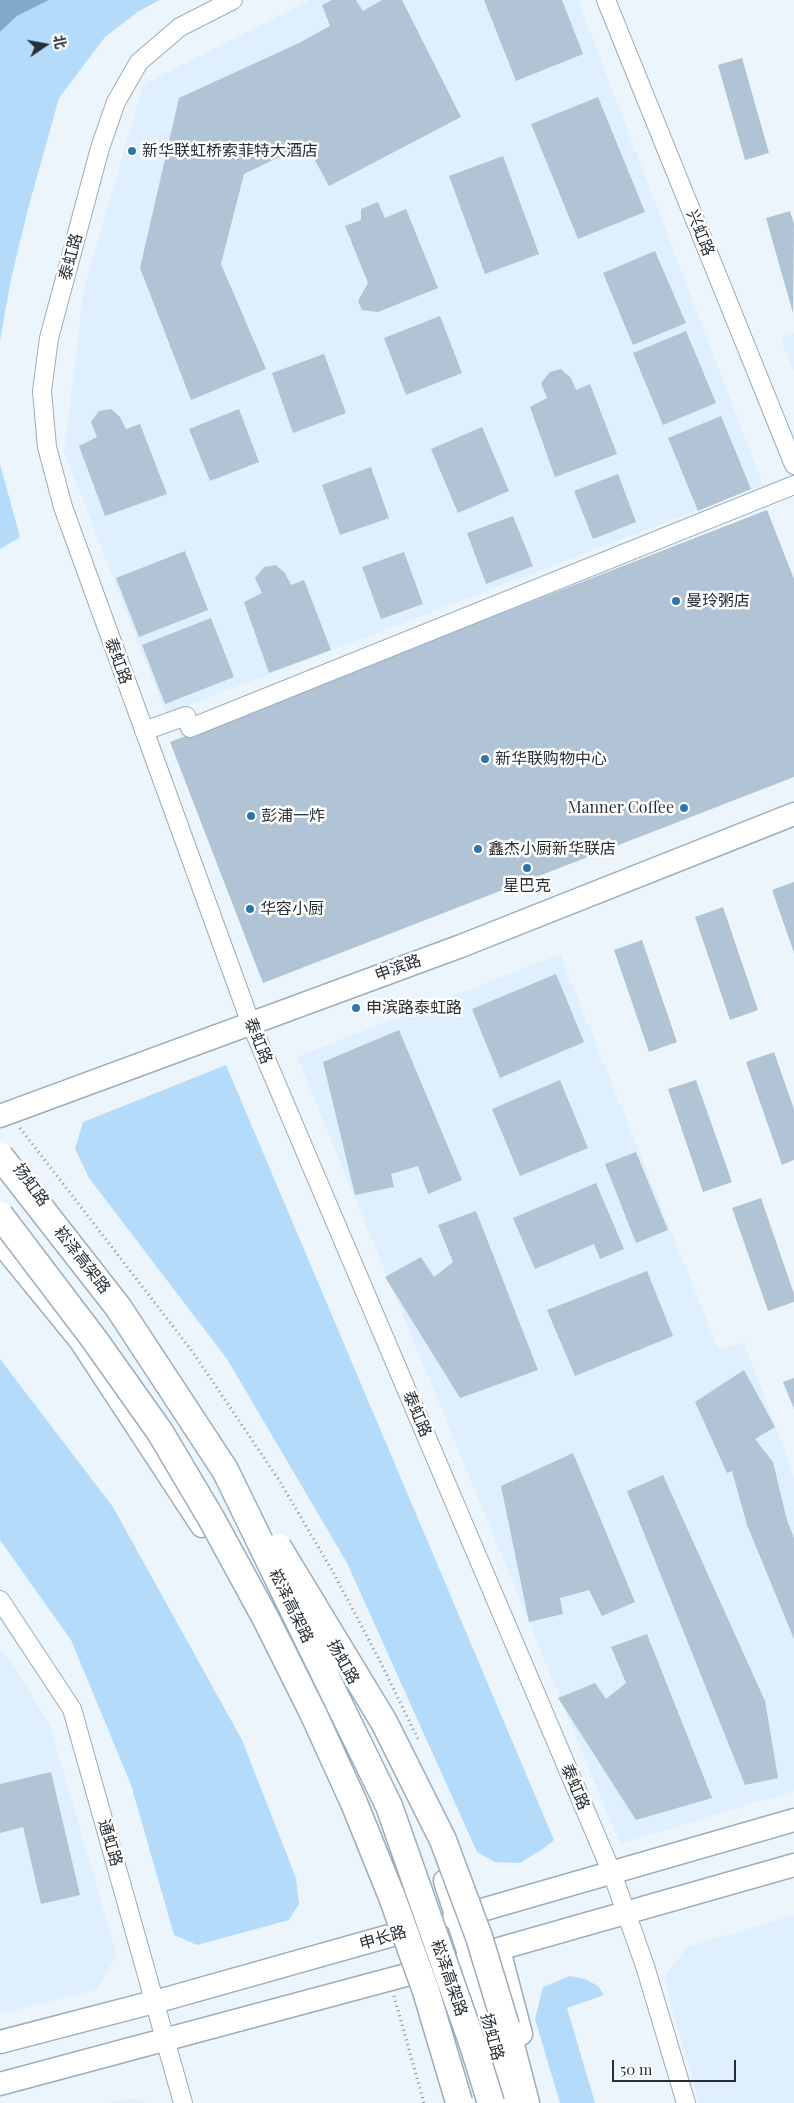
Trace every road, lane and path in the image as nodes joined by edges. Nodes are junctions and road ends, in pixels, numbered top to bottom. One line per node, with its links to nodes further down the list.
1 (233, 0): 5 (street, 泰虹路)
2 (606, 0): 3 (street, 兴虹路)
3 (794, 465)
4 (794, 485): 5 (street)
5 (144, 731): 7 (street, 泰虹路)
6 (794, 814): 7 (main road, 申滨路)
7 (251, 1024): 8 (main road, 申滨路); 18 (street, 泰虹路)
8 (4, 1115): 15 (path)
9 (0, 1142): 20 (main road, 扬虹路)
10 (0, 1156): 13 (highway, 崧泽高架路, bridge)
11 (0, 1214): 32 (highway, 崧泽高架路, bridge)
12 (0, 1242): 21 (main road)
13 (225, 1470): 33 (highway, 崧泽高架路, bridge); 35 (highway, bridge)
14 (0, 1600): 26 (street, 通虹路)
15 (420, 1742)
16 (794, 1820): 18 (main road, 申长路)
17 (794, 1865): 19 (main road)
18 (612, 1873): 19 (street, 泰虹路); 20 (main road, 申长路)
19 (626, 1912): 22 (main road); 37 (street, 泰虹路)
20 (457, 1917): 21 (main road, 申长路); 23 (main road, 扬虹路)
21 (400, 1933): 24 (main road); 26 (main road, 申长路)
22 (499, 1950): 23 (main road); 36 (main road)
23 (470, 1957): 24 (main road); 34 (main road, 扬虹路)
24 (414, 1974): 25 (main road); 32 (main road)
25 (390, 1981): 27 (main road); 31 (path)
26 (156, 2001): 27 (street, 通虹路); 28 (main road, 申长路)
27 (166, 2040): 29 (main road); 30 (street, 通虹路)
28 (0, 2042)
29 (0, 2084)
30 (183, 2103)
31 (424, 2103)
32 (457, 2103)
33 (490, 2103)
34 (510, 2103)
35 (526, 2103)
36 (539, 2103)
37 (686, 2103)

